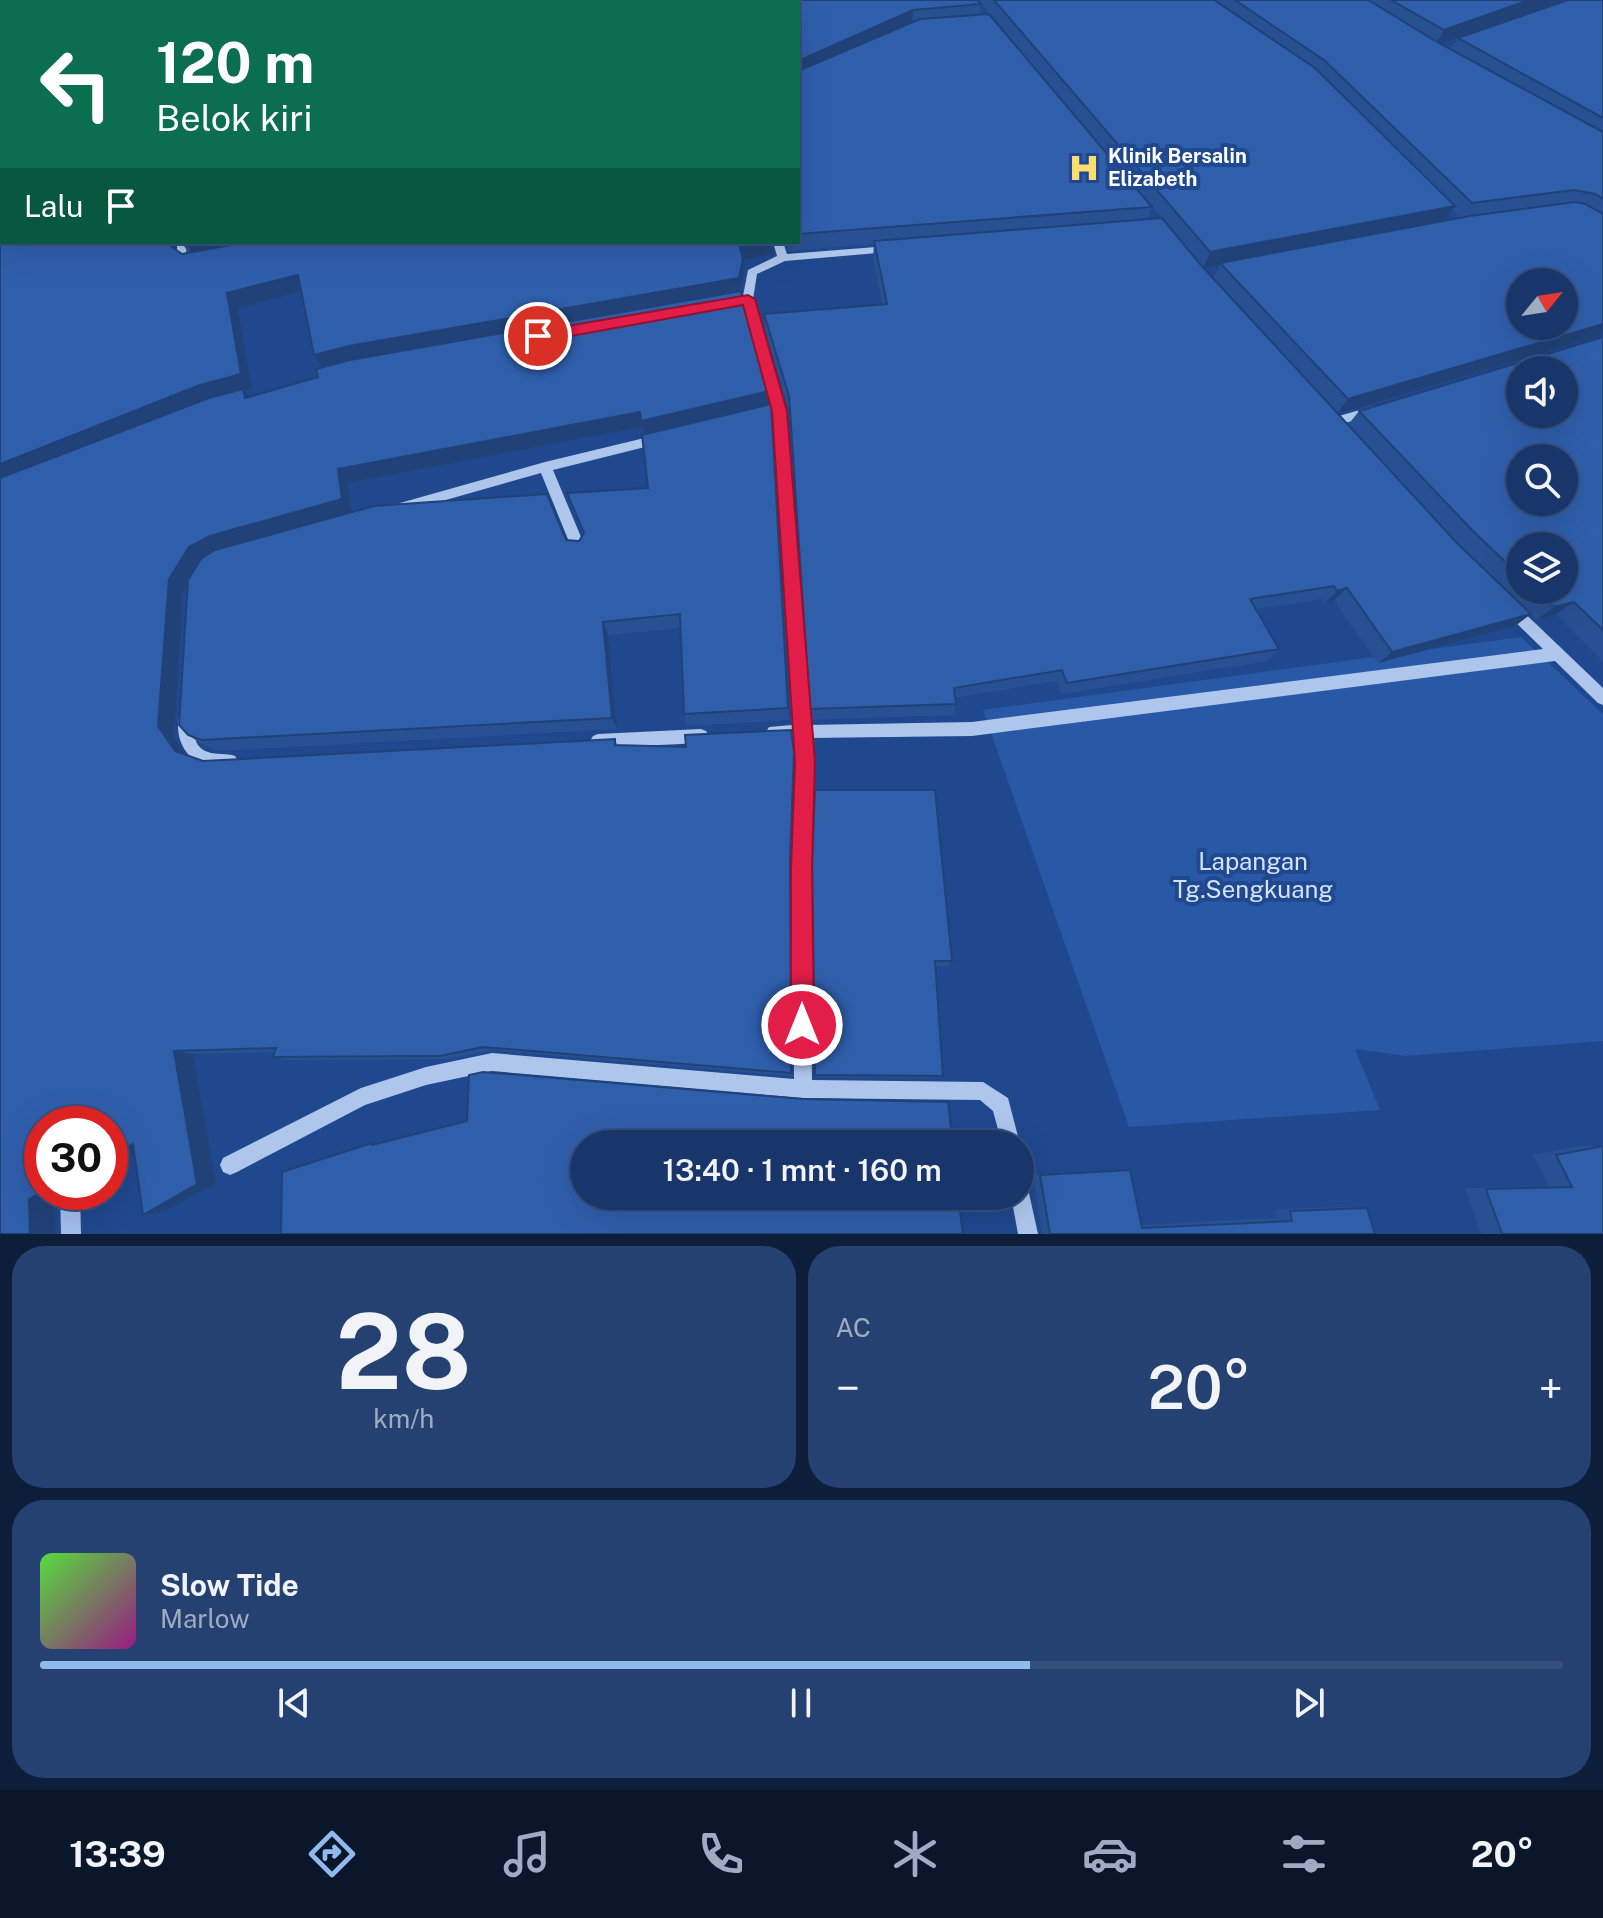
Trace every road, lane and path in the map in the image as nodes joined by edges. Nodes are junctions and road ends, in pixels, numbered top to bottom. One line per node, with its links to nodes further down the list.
1 (182, 244): 5 (street)
2 (779, 244): 4 (street)
3 (909, 248): 4 (street)
4 (783, 258): 6 (street)
5 (201, 263)
6 (748, 299): 7 (street); 20 (street)
7 (717, 305)
8 (1393, 404): 10 (street)
9 (1323, 411): 10 (street)
10 (1333, 422): 11 (street)
11 (1344, 434)
12 (677, 436): 13 (street)
13 (545, 467): 14 (street); 15 (street)
14 (392, 510)
15 (579, 549)
16 (1503, 602): 17 (street)
17 (1557, 654): 19 (street); 20 (street)
18 (187, 694): 24 (street)
19 (1603, 698)
20 (800, 730): 21 (street); 25 (street)
21 (753, 733)
22 (721, 735): 23 (street)
23 (580, 742)
24 (249, 760)
25 (803, 1089): 26 (street); 27 (street)
26 (1007, 1130)
27 (230, 1165)
28 (1024, 1210): 29 (street)
29 (1028, 1234)

